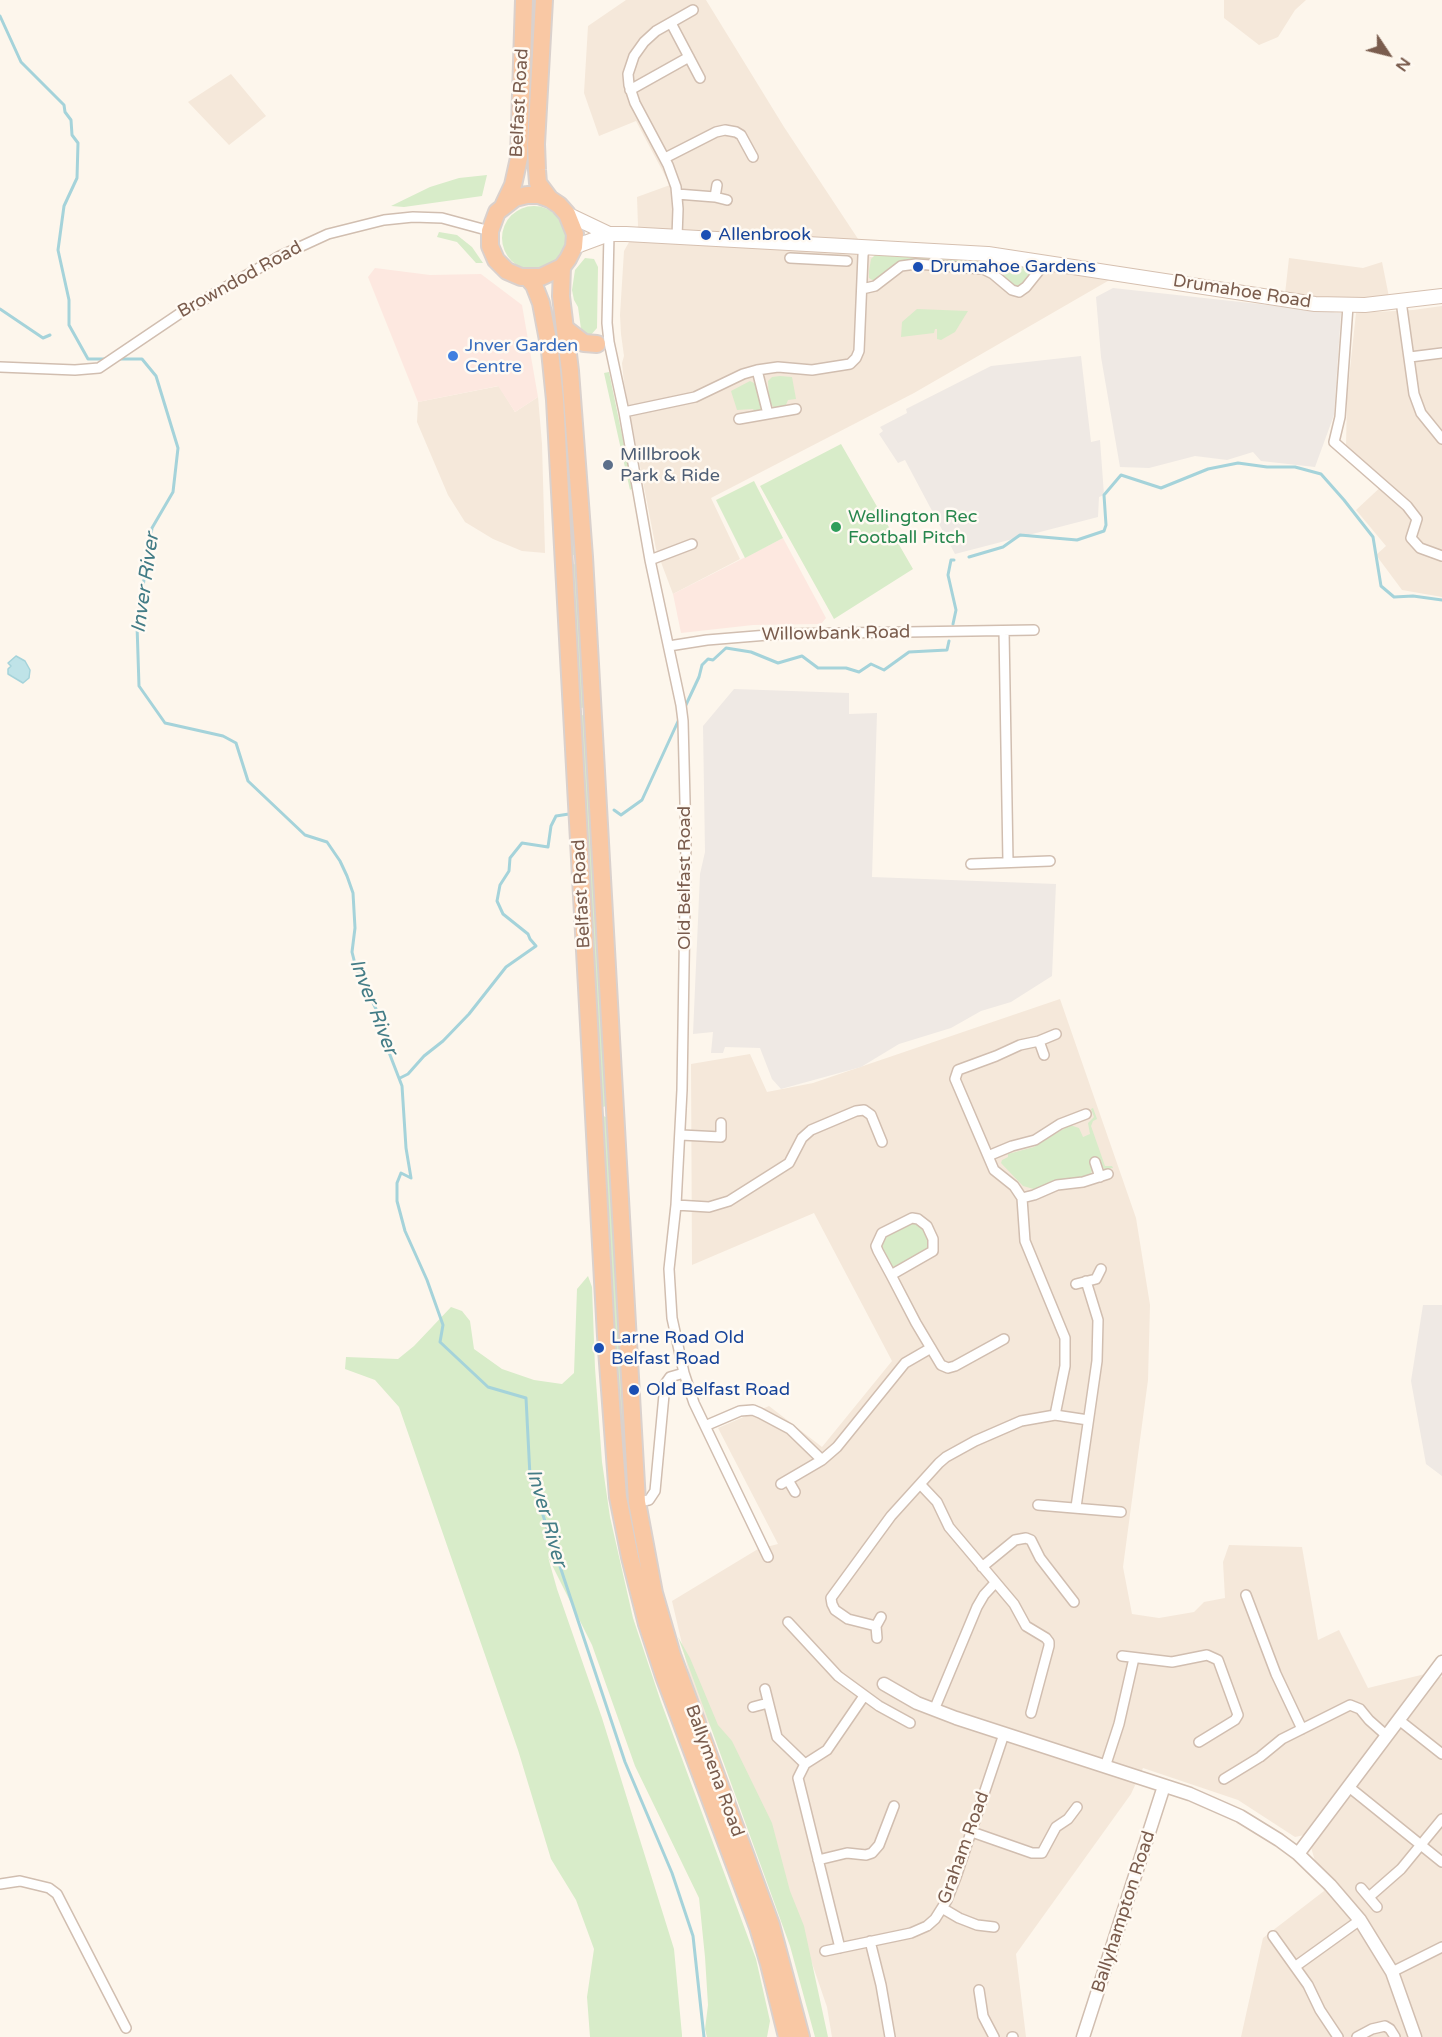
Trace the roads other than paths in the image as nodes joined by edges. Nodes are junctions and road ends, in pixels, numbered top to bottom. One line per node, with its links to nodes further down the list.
1 (524, 0): 15 (highway, Belfast Road)
2 (544, 0): 13 (highway, Belfast Road)
3 (693, 10): 4 (street)
4 (671, 23): 5 (street); 7 (street)
5 (689, 57): 6 (street); 7 (street)
6 (700, 78)
7 (630, 90): 9 (street)
8 (753, 157): 9 (street)
9 (665, 158): 11 (street)
10 (717, 184): 12 (street)
11 (677, 194): 12 (street); 19 (street)
12 (715, 197): 14 (street)
13 (550, 199): 15 (highway); 16 (highway)
14 (727, 200)
15 (504, 204): 17 (highway)
16 (567, 214): 18 (main road, Drumahoe Road); 21 (highway)
17 (490, 231): 28 (highway); 37 (street, Browndod Road)
18 (609, 234): 19 (main road, Drumahoe Road); 21 (main road, Drumahoe Road); 34 (street, Old Belfast Road)
19 (677, 237): 20 (main road, Drumahoe Road)
20 (802, 244): 22 (main road, Drumahoe Road); 24 (street)
21 (574, 247): 27 (highway)
22 (865, 248): 26 (main road, Drumahoe Road); 29 (street)
23 (790, 258): 24 (street)
24 (801, 258): 25 (street)
25 (847, 261)
26 (1042, 261): 29 (street); 32 (main road, Drumahoe Road)
27 (562, 267): 28 (highway); 33 (highway, Belfast Road)
28 (528, 278): 79 (highway, Belfast Road)
29 (862, 289): 38 (street)
30 (1442, 296): 31 (main road, Drumahoe Road)
31 (1401, 301): 32 (main road, Drumahoe Road); 36 (street)
32 (1348, 306): 45 (street)
33 (566, 329): 34 (highway); 75 (highway, Belfast Road)
34 (603, 343): 40 (street, Old Belfast Road)
35 (1442, 353): 36 (street)
36 (1410, 357): 43 (street)
37 (0, 367)
38 (757, 370): 40 (street); 41 (street)
39 (796, 409): 41 (street)
40 (624, 412): 46 (street, Old Belfast Road)
41 (768, 414): 42 (street)
42 (739, 419)
43 (1442, 439)
44 (692, 544): 46 (street)
45 (1442, 556)
46 (650, 560): 49 (street, Old Belfast Road)
47 (1034, 630): 48 (street, Willowbank Road)
48 (1004, 631): 49 (street, Willowbank Road); 51 (street)
49 (669, 646): 58 (street, Old Belfast Road)
50 (1050, 861): 51 (street)
51 (1008, 862): 52 (street)
52 (971, 864)
53 (1056, 1034): 54 (street)
54 (1039, 1041): 55 (street); 60 (street)
55 (1044, 1055)
56 (721, 1123): 58 (street)
57 (1083, 1128): 60 (street)
58 (681, 1135): 63 (street, Old Belfast Road)
59 (882, 1142): 63 (street)
60 (988, 1156): 62 (street)
61 (1095, 1162): 62 (street)
62 (1022, 1198): 69 (street)
63 (676, 1205): 68 (street, Old Belfast Road)
64 (1101, 1269): 70 (street)
65 (891, 1275): 65 (street); 67 (street)
66 (993, 1332): 67 (street)
67 (931, 1348): 72 (street)
68 (684, 1373): 71 (street, Old Belfast Road); 75 (street)
69 (1055, 1415): 70 (street); 73 (street)
70 (1088, 1420): 77 (street)
71 (705, 1426): 72 (street); 80 (street, Old Belfast Road)
72 (822, 1460): 74 (street)
73 (920, 1484): 81 (street); 86 (street)
74 (795, 1492)
75 (637, 1502): 140 (highway, Ballymena Road)
76 (1038, 1505): 77 (street)
77 (1076, 1507): 78 (street)
78 (1121, 1512)
79 (621, 1513): 139 (highway, Ballymena Road)
80 (768, 1557)
81 (982, 1567): 82 (street); 84 (street)
82 (995, 1583): 96 (street); 99 (street)
83 (1246, 1595): 104 (street)
84 (1074, 1602)
85 (881, 1617): 86 (street)
86 (876, 1626): 88 (street)
87 (789, 1629): 94 (street)
88 (877, 1638)
89 (1122, 1656): 90 (street)
90 (1134, 1658): 106 (street); 111 (street)
91 (1442, 1662): 101 (street)
92 (884, 1684): 99 (street)
93 (765, 1689): 97 (street)
94 (864, 1696): 102 (street); 110 (street)
95 (1024, 1698): 96 (street)
96 (1035, 1702): 100 (street)
97 (768, 1703): 98 (street); 110 (street)
98 (753, 1707)
99 (934, 1710): 105 (street)
100 (1031, 1713)
101 (1399, 1720): 107 (street); 109 (street)
102 (909, 1723)
103 (1204, 1726): 106 (street)
104 (1302, 1729): 107 (street); 112 (street)
105 (1004, 1734): 111 (street); 118 (street, Graham Road)
106 (1209, 1736): 108 (street)
107 (1387, 1736): 114 (street)
108 (1199, 1742)
109 (1442, 1754)
110 (805, 1764): 121 (street)
111 (1105, 1767): 113 (street)
112 (1224, 1779)
113 (1164, 1786): 120 (street); 143 (street, Ballyhampton Road)
114 (1349, 1787): 119 (street); 120 (street)
115 (894, 1806): 121 (street)
116 (1077, 1807): 118 (street)
117 (1442, 1819): 119 (street)
118 (972, 1832): 127 (street, Graham Road)
119 (1421, 1846): 122 (street); 125 (street)
120 (1298, 1854): 128 (street)
121 (818, 1860): 133 (street)
122 (1442, 1862)
123 (0, 1884): 138 (street)
124 (1361, 1888): 125 (street)
125 (1369, 1897): 126 (street)
126 (1377, 1907)
127 (942, 1908): 129 (street); 131 (street, Graham Road)
128 (1360, 1920): 135 (street); 136 (street)
129 (994, 1927)
130 (1273, 1936): 135 (street)
131 (870, 1941): 133 (street, Graham Road); 141 (street)
132 (1442, 1947): 136 (street)
133 (840, 1948): 134 (street, Graham Road)
134 (825, 1951)
135 (1296, 1966): 144 (street)
136 (1392, 1972): 147 (street)
137 (979, 1990): 142 (street)
138 (126, 2028)
139 (787, 2037)
140 (801, 2037)
141 (890, 2037)
142 (994, 2037)
143 (1083, 2037)
144 (1338, 2037)
145 (1357, 2037): 146 (street)
146 (1395, 2037)
147 (1415, 2037)

